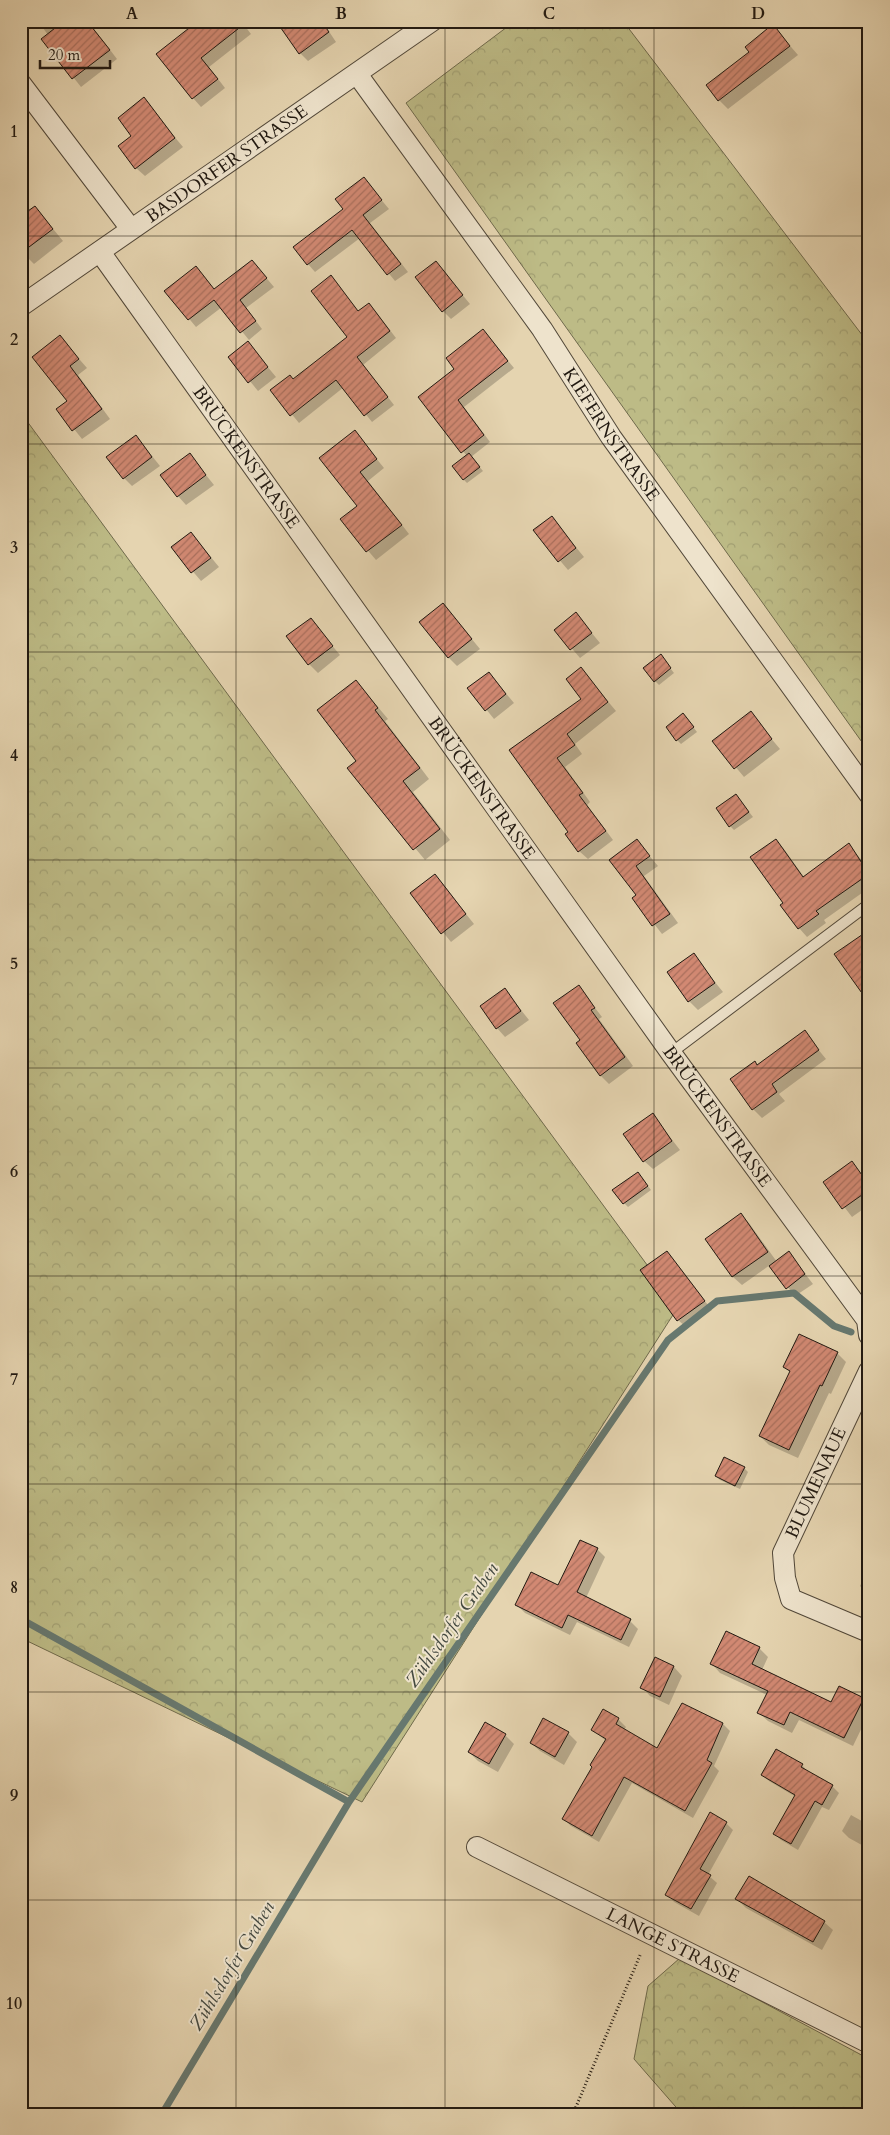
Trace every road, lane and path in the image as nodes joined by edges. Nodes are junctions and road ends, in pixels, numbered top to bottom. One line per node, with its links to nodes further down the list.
1 (432, 21): 2 (street, BASDORFER STRASSE)
2 (357, 74): 4 (street, BASDORFER STRASSE); 7 (street, KIEFERNSTRASSE)
3 (21, 84): 4 (street)
4 (131, 229): 5 (street, BASDORFER STRASSE)
5 (100, 252): 6 (street, BASDORFER STRASSE); 9 (street, BRÜCKENSTRASSE)
6 (21, 306)
7 (869, 794)
8 (869, 904): 9 (lane)
9 (671, 1053): 10 (street, BRÜCKENSTRASSE)
10 (868, 1327)
11 (869, 1371): 12 (street, BLUMENAUE)
12 (869, 1632)
13 (477, 1847): 14 (street, LANGE STRASSE)
14 (649, 1932): 15 (street, LANGE STRASSE); 16 (path)
15 (869, 2043)
16 (573, 2114)

